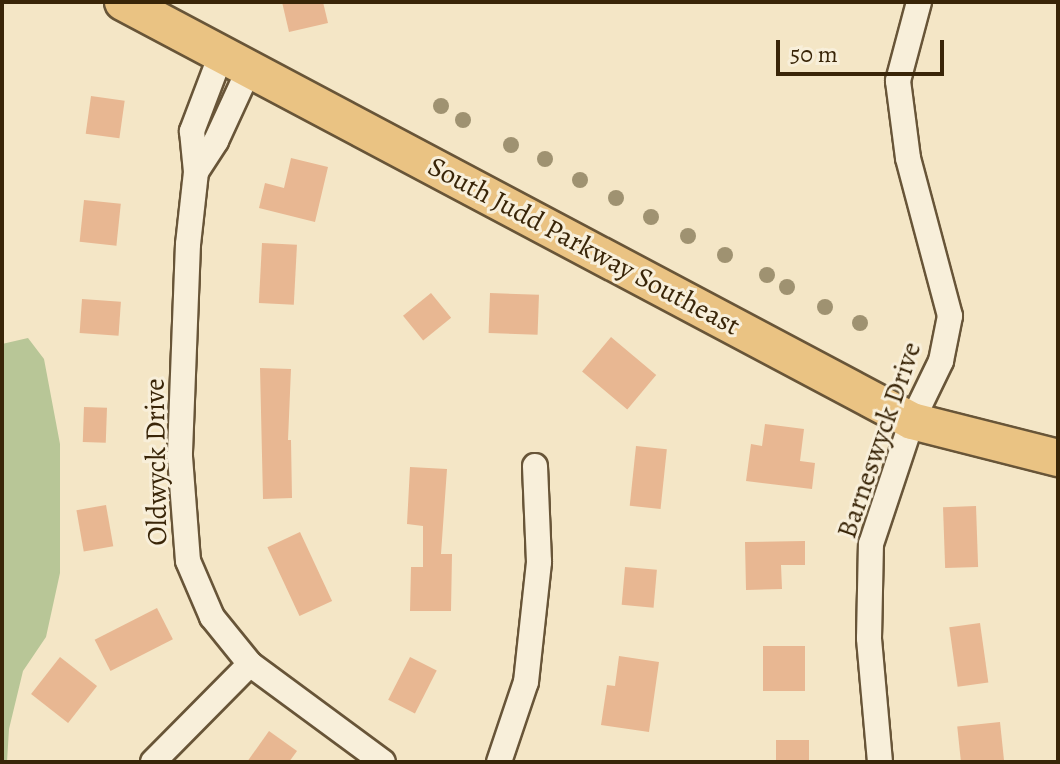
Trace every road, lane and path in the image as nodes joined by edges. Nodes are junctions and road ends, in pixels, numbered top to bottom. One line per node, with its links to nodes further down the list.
1 (123, 2): 3 (highway, South Judd Parkway Southeast)
2 (919, 2): 4 (street, Barneswyck Drive)
3 (236, 60): 4 (highway, South Judd Parkway Southeast); 7 (street, Oldwyck Drive)
4 (912, 421): 5 (highway, South Judd Parkway Southeast); 11 (street, Barneswyck Drive)
5 (1058, 458)
6 (535, 466): 10 (street)
7 (250, 664): 8 (street); 9 (street, Oldwyck Drive)
8 (153, 762)
9 (383, 762)
10 (499, 762)
11 (880, 762)

